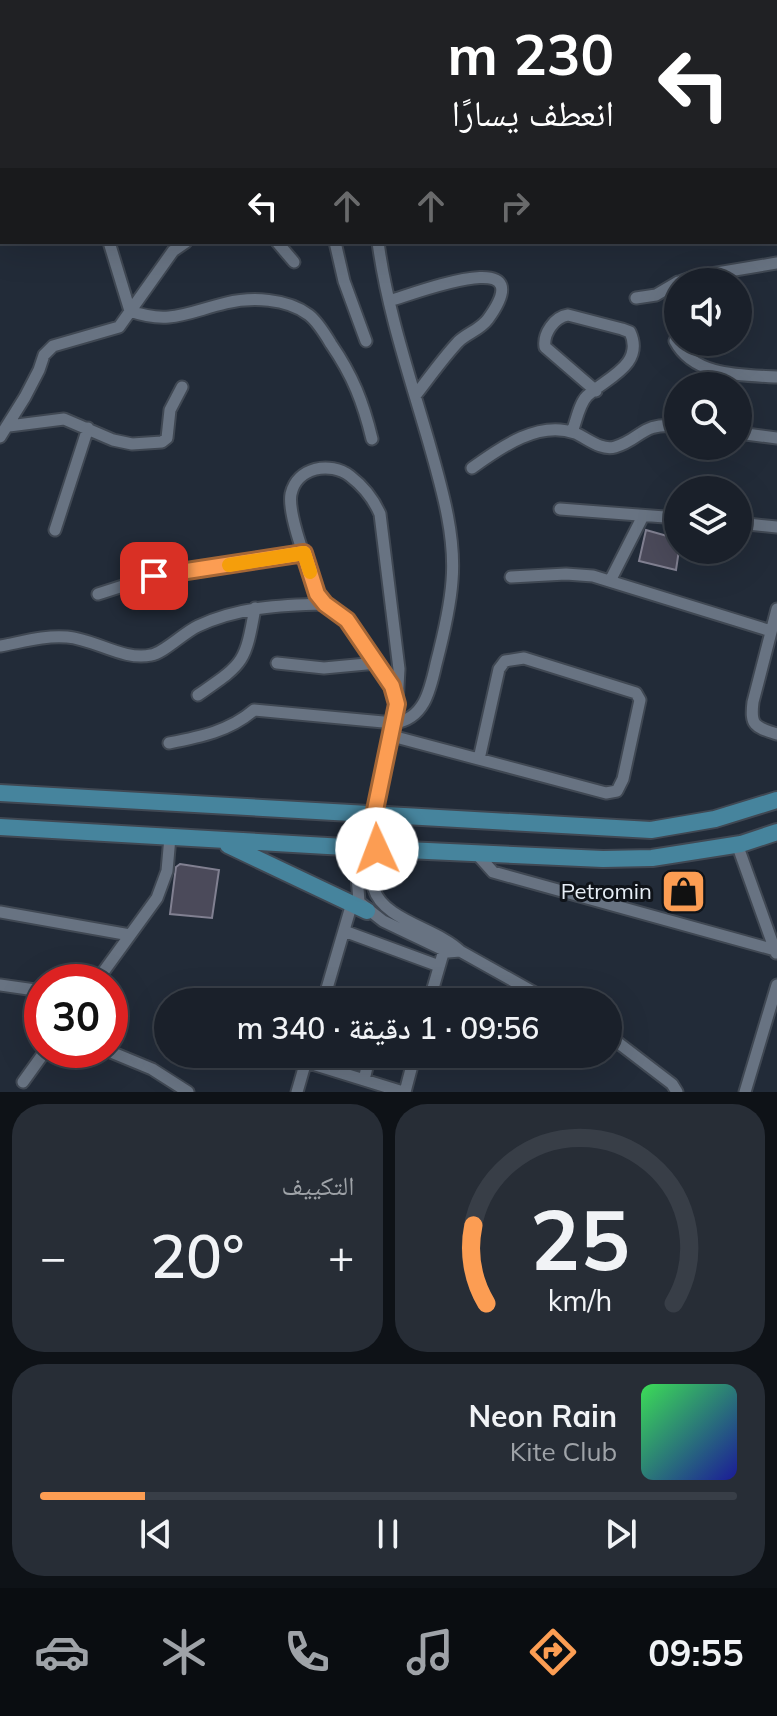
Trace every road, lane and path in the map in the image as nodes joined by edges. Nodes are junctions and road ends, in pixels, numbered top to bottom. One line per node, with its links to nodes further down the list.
1 (110, 244): 12 (street)
2 (279, 244): 6 (street)
3 (335, 244): 13 (street)
4 (378, 244): 11 (street)
5 (170, 247): 12 (street)
6 (294, 262)
7 (777, 263): 8 (street)
8 (747, 268)
9 (664, 290): 10 (street)
10 (636, 298)
11 (389, 301): 18 (street); 18 (street)
12 (130, 311): 19 (street); 26 (street)
13 (366, 341)
14 (689, 356): 15 (street)
15 (775, 375)
16 (182, 387): 21 (street)
17 (596, 391): 17 (street); 22 (street)
18 (415, 396): 47 (street)
19 (9, 426): 21 (street); 24 (street)
20 (664, 426): 22 (street)
21 (88, 428): 33 (street)
22 (572, 432): 27 (street)
23 (752, 435): 25 (street)
24 (0, 437)
25 (777, 438)
26 (372, 439)
27 (472, 468)
28 (560, 509): 29 (street)
29 (643, 516): 30 (street); 36 (street)
30 (664, 517)
31 (752, 524): 32 (street)
32 (777, 527)
33 (55, 530)
34 (304, 553): 37 (street); 38 (street); 46 (street)
35 (511, 577): 36 (street)
36 (610, 581): 41 (street)
37 (98, 594)
38 (325, 604): 39 (street); 44 (street)
39 (255, 608): 42 (street); 45 (street)
40 (777, 609): 41 (street)
41 (771, 631): 48 (street)
42 (0, 646)
43 (277, 663): 44 (street)
44 (377, 663): 46 (street)
45 (198, 695)
46 (397, 704): 47 (street)
47 (393, 730): 49 (street); 50 (street); 53 (street)
48 (777, 734)
49 (169, 743)
50 (479, 759): 50 (street)
51 (0, 793): 53 (main road)
52 (777, 800): 53 (main road)
53 (374, 815): 59 (street)
54 (0, 827): 56 (main road)
55 (777, 832): 58 (main road)
56 (170, 837): 57 (main road); 64 (street)
57 (215, 839): 59 (main road); 61 (main road)
58 (737, 844): 60 (main road); 67 (street)
59 (370, 849): 60 (main road); 61 (street); 66 (street)
60 (476, 853): 67 (street)
61 (360, 907): 63 (street); 65 (street)
62 (0, 912): 64 (street)
63 (344, 931): 69 (street); 73 (street)
64 (130, 935): 68 (street)
65 (444, 950): 66 (street); 69 (street)
66 (460, 951): 75 (street)
67 (776, 952)
68 (109, 964)
69 (439, 966): 74 (street)
70 (0, 985): 72 (street)
71 (777, 986): 89 (street)
72 (24, 988)
73 (327, 988)
74 (433, 988)
75 (526, 988)
76 (622, 1047): 85 (street)
77 (128, 1059): 86 (street)
78 (33, 1068): 84 (street)
79 (304, 1068): 87 (street)
80 (333, 1068): 83 (street)
81 (367, 1068): 83 (street)
82 (411, 1068): 88 (street)
83 (364, 1080): 88 (street)
84 (23, 1082)
85 (673, 1089)
86 (188, 1092)
87 (297, 1092)
88 (404, 1092)
89 (745, 1092)

